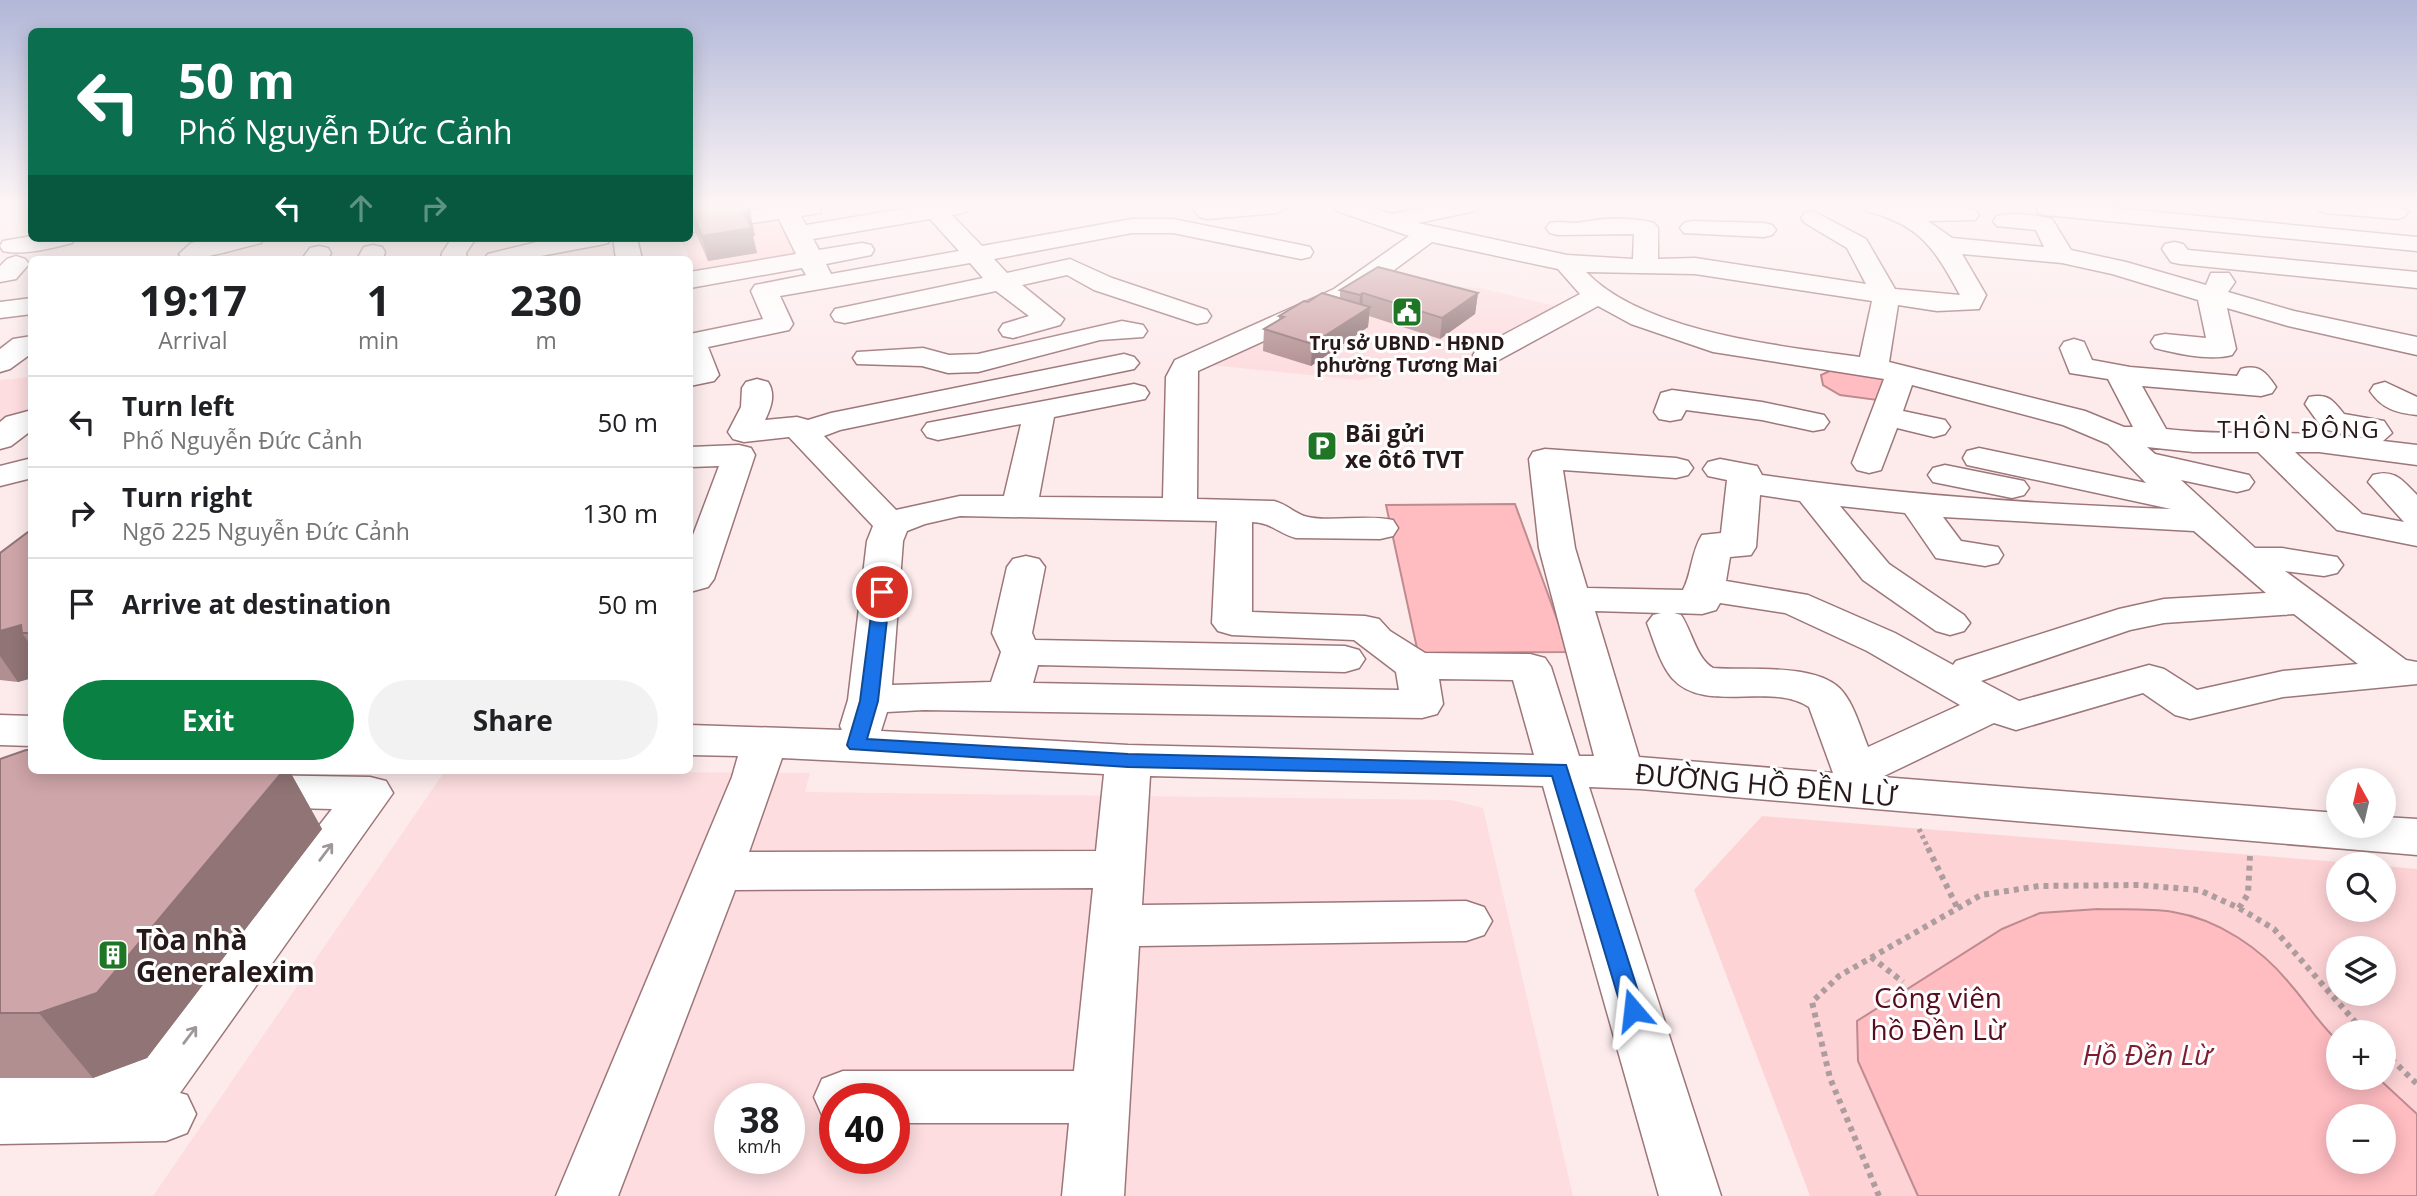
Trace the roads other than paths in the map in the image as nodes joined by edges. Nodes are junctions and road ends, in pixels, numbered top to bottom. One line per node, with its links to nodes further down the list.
1 (752, 262): 22 (street)
2 (786, 262): 26 (street)
3 (818, 262): 35 (street)
4 (984, 262): 23 (street)
5 (1392, 262): 84 (street)
6 (1561, 262): 15 (street)
7 (1645, 262): 17 (street)
8 (1695, 262): 16 (street)
9 (1857, 262): 29 (street)
10 (1954, 262): 29 (street)
11 (2088, 262): 19 (street)
12 (2140, 262): 19 (street)
13 (2176, 262): 25 (street)
14 (2229, 262): 20 (street)
15 (1567, 263): 17 (street); 27 (street)
16 (1695, 265): 17 (street); 29 (street)
17 (1645, 266)
18 (4, 267): 31 (street)
19 (2137, 273): 25 (street)
20 (2344, 273): 24 (street); 28 (street)
21 (2242, 277): 30 (street)
22 (693, 279)
23 (1013, 279): 35 (street); 36 (street); 39 (street); 49 (street)
24 (2417, 281)
25 (2175, 285): 30 (street)
26 (751, 289): 33 (street); 42 (street)
27 (1598, 295): 40 (street); 48 (street)
28 (2364, 295)
29 (1886, 296): 54 (street)
30 (2211, 296): 34 (street); 41 (street)
31 (28, 300)
32 (1654, 301): 40 (street)
33 (693, 304)
34 (2268, 312): 45 (street); 53 (street)
35 (856, 313): 37 (street); 50 (street)
36 (1197, 316)
37 (924, 320)
38 (1133, 331): 39 (street)
39 (1099, 332): 49 (street)
40 (1689, 334): 47 (street)
41 (2175, 336)
42 (693, 342)
43 (28, 344): 51 (street)
44 (693, 345): 57 (street)
45 (2328, 346)
46 (2076, 353): 55 (street)
47 (1766, 354): 54 (street); 59 (street)
48 (1487, 355)
49 (923, 357): 50 (street)
50 (867, 358): 63 (street)
51 (0, 363)
52 (1124, 363): 63 (street)
53 (2404, 366): 62 (street)
54 (1887, 371): 66 (street); 73 (street)
55 (2121, 375): 56 (street); 73 (street)
56 (2251, 375)
57 (693, 377)
58 (757, 388): 70 (street)
59 (1709, 390): 65 (street); 67 (street)
60 (1134, 393): 64 (street)
61 (2320, 404): 77 (street)
62 (2417, 406)
63 (893, 409): 70 (street)
64 (1039, 412): 69 (street); 83 (street)
65 (1670, 412)
66 (1886, 416): 68 (street); 76 (street)
67 (1813, 422)
68 (1934, 427)
69 (938, 430)
70 (803, 433): 88 (street)
71 (2077, 441): 73 (street)
72 (2265, 441): 73 (street); 77 (street); 90 (street)
73 (2137, 446): 81 (street); 81 (street)
74 (693, 457): 95 (street)
75 (1979, 458): 81 (street)
76 (1869, 463)
77 (2397, 463): 87 (street)
78 (1676, 468): 97 (street)
79 (1945, 475): 86 (street)
80 (1811, 493): 82 (street); 96 (street); 99 (street)
81 (2212, 504): 86 (street); 92 (street)
82 (1918, 507): 86 (street); 91 (street)
83 (1019, 509): 84 (street); 88 (street)
84 (1180, 509): 85 (street)
85 (1236, 511): 89 (street); 103 (street)
86 (2020, 515)
87 (2417, 515)
88 (891, 525): 107 (street)
89 (1380, 528)
90 (2417, 535)
91 (1985, 555)
92 (2246, 559): 93 (street); 98 (street)
93 (2324, 565)
94 (1026, 567): 101 (street)
95 (693, 580)
96 (1707, 590): 97 (street); 108 (street)
97 (1572, 599): 116 (street)
98 (2302, 603): 104 (street); 105 (street)
99 (1950, 622)
100 (1667, 623): 117 (street)
101 (1021, 652): 102 (street); 106 (street)
102 (1345, 659)
103 (1416, 666): 106 (street); 115 (street)
104 (1972, 670)
105 (2410, 673): 108 (street)
106 (1008, 696): 107 (street)
107 (869, 701): 113 (street)
108 (1994, 706): 117 (street)
109 (0, 730): 110 (street)
110 (28, 732)
111 (693, 740): 112 (street, ĐƯỜNG HỒ ĐỀN LỪ)
112 (764, 741): 113 (street, ĐƯỜNG HỒ ĐỀN LỪ); 121 (street)
113 (857, 745): 114 (street, ĐƯỜNG HỒ ĐỀN LỪ)
114 (1128, 760): 115 (street, ĐƯỜNG HỒ ĐỀN LỪ); 120 (street)
115 (1559, 770): 116 (street, ĐƯỜNG HỒ ĐỀN LỪ); 131 (street)
116 (1621, 772): 117 (street, ĐƯỜNG HỒ ĐỀN LỪ)
117 (1859, 781): 119 (street, ĐƯỜNG HỒ ĐỀN LỪ)
118 (203, 791): 124 (street, one-way to 118)
119 (2417, 837)
120 (1118, 869): 121 (street); 123 (street)
121 (717, 871): 129 (street)
122 (1466, 921): 123 (street)
123 (1114, 926): 126 (street)
124 (0, 1090)
125 (910, 1097): 126 (street)
126 (1101, 1097): 130 (street)
127 (166, 1114): 128 (street)
128 (0, 1117)
129 (587, 1196)
130 (1093, 1196)
131 (1690, 1196)

